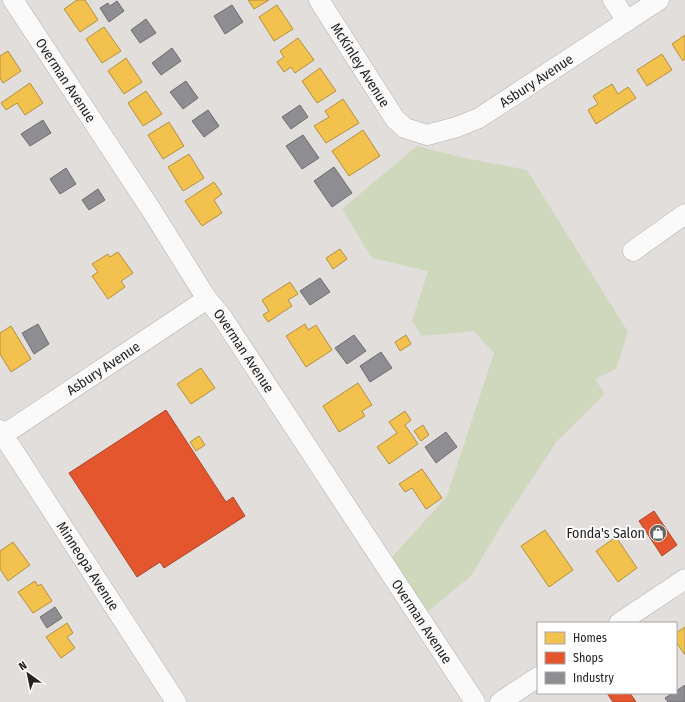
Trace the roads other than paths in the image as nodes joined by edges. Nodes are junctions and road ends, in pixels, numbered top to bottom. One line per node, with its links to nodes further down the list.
1 (13, 0): 9 (street, Overman Avenue)
2 (319, 0): 6 (street, McKinley Avenue)
3 (613, 0): 5 (street)
4 (659, 0): 5 (street, Asbury Avenue)
5 (627, 21): 6 (street, Asbury Avenue)
6 (405, 128)
7 (685, 214): 8 (street)
8 (633, 251)
9 (207, 299): 10 (street, Asbury Avenue); 15 (street, Overman Avenue)
10 (1, 434): 14 (street, Minneopa Avenue)
11 (685, 580): 12 (street)
12 (621, 622)
13 (537, 678): 16 (street)
14 (176, 702)
15 (475, 702)
16 (500, 702)

